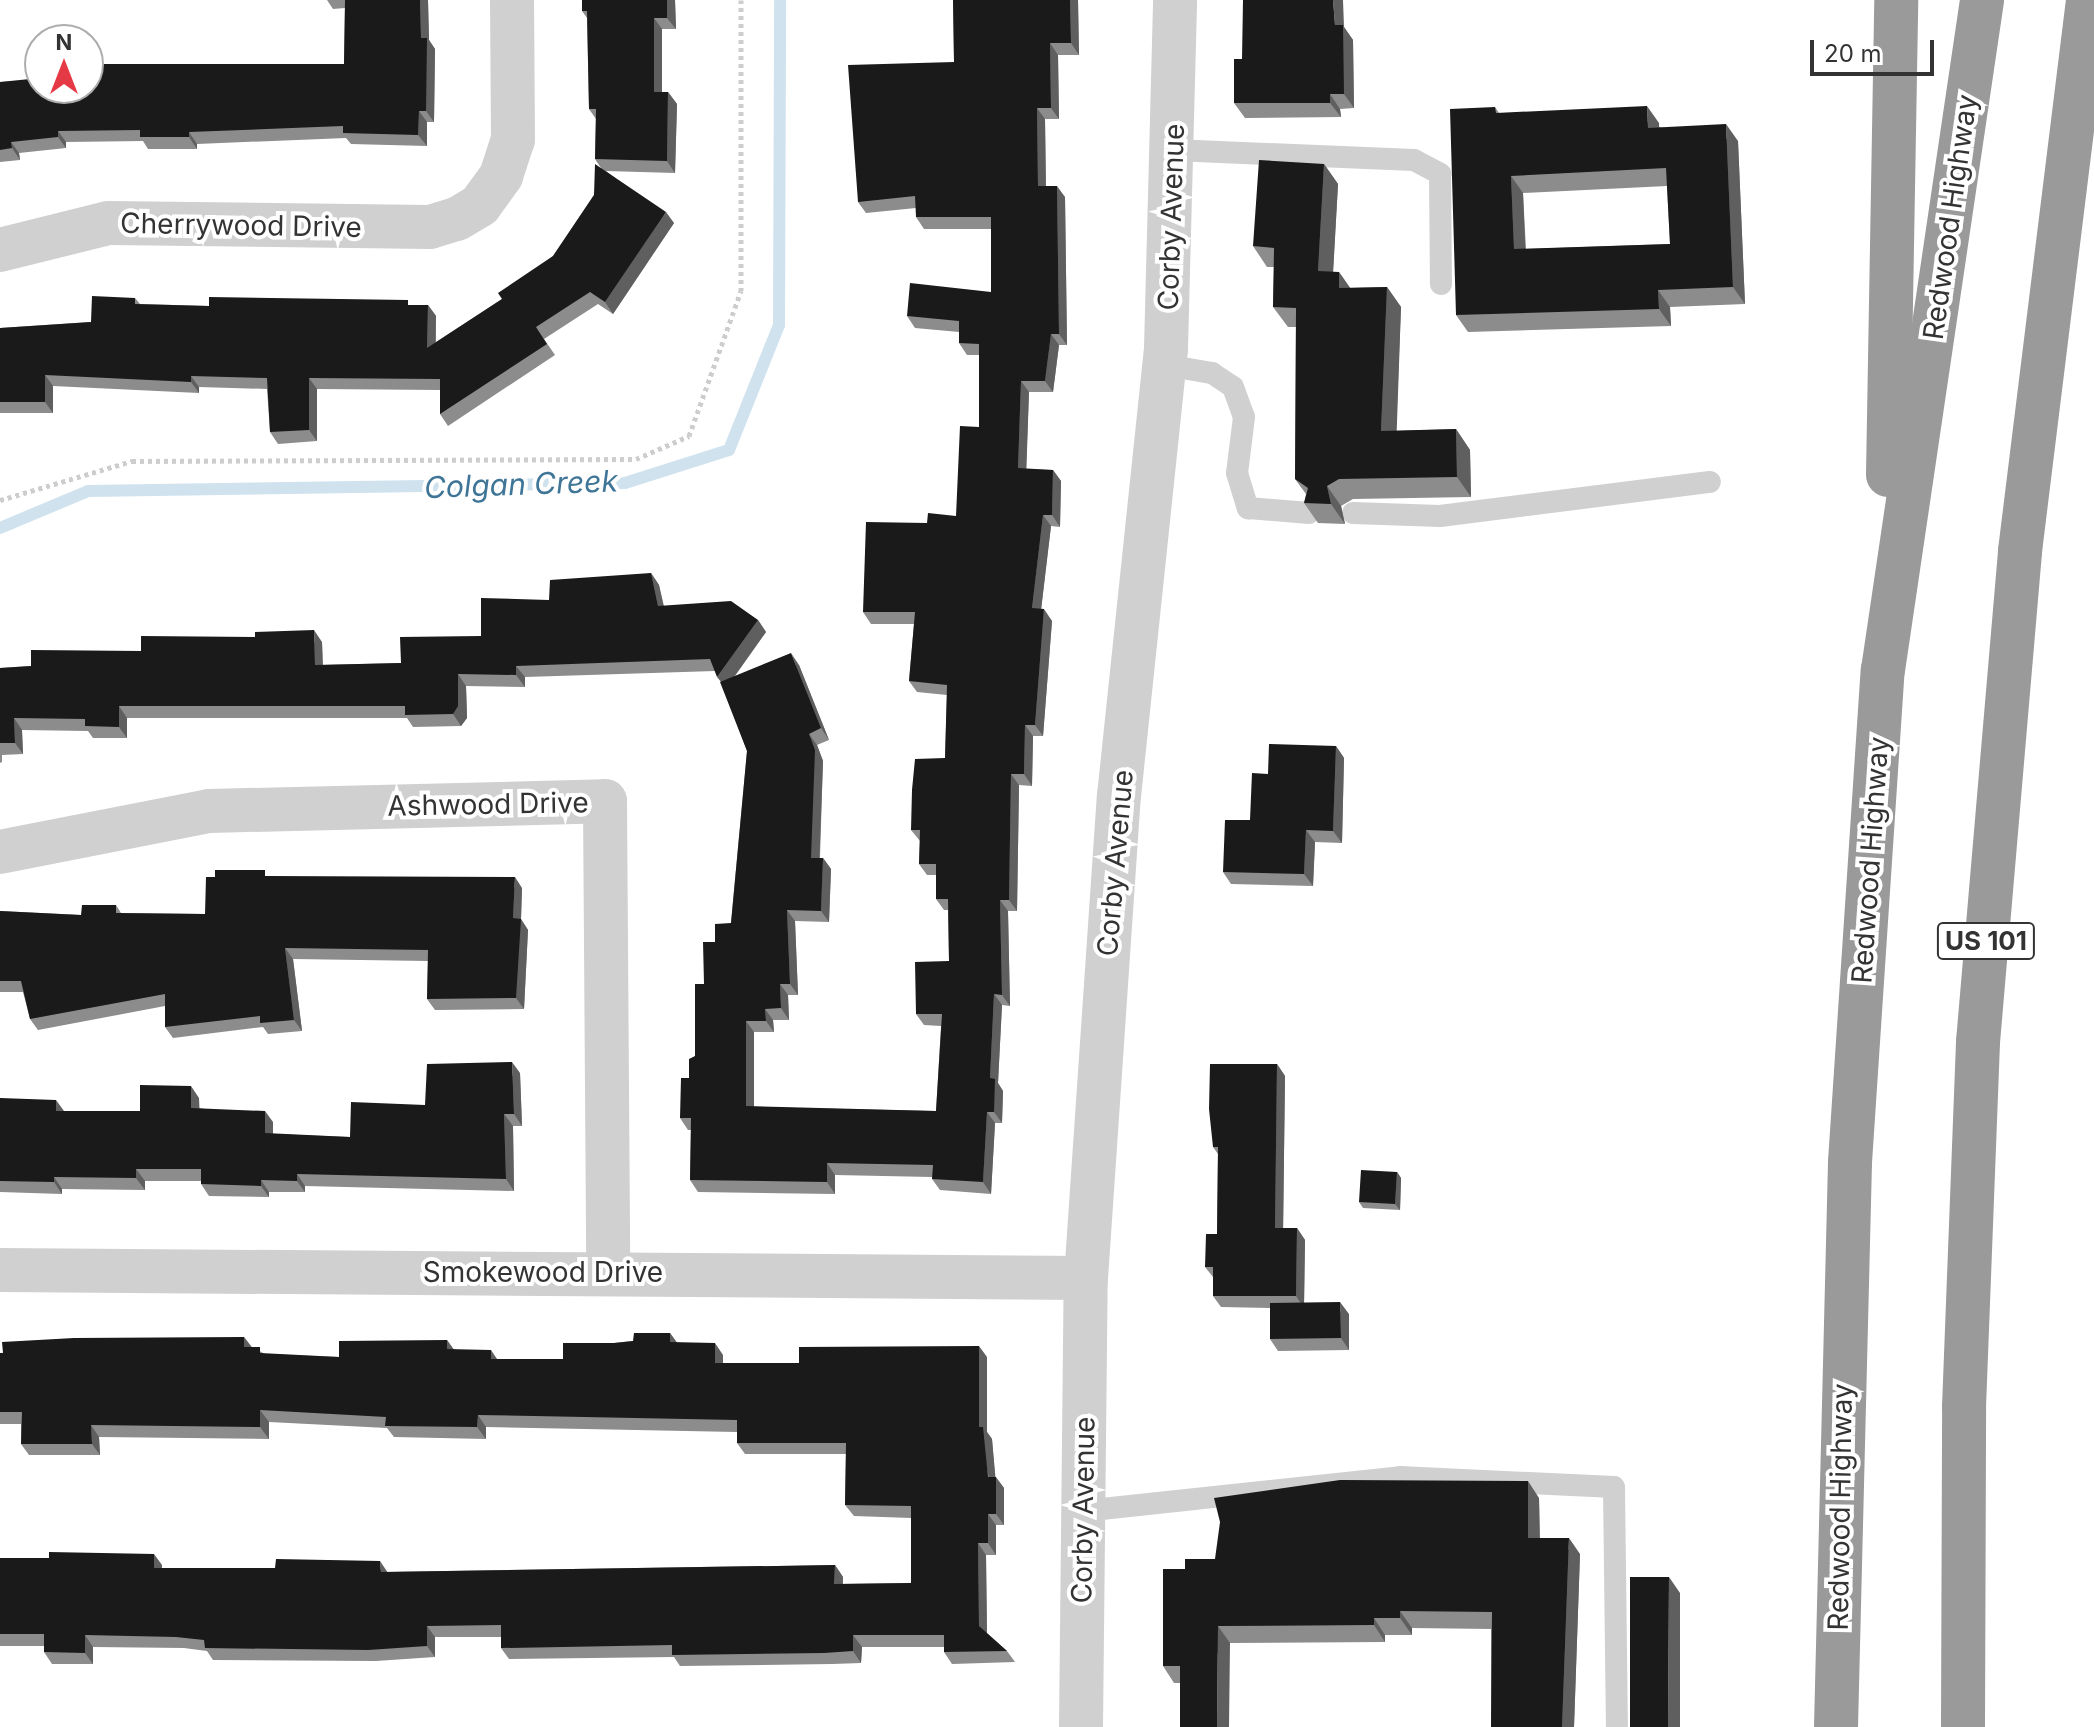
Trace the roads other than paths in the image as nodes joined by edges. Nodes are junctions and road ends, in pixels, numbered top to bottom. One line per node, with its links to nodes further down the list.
1 (512, 0): 7 (street, Cherrywood Drive)
2 (1175, 0): 6 (street, Corby Avenue)
3 (1896, 0): 13 (highway)
4 (1982, 0): 13 (highway, Redwood Highway)
5 (2088, 0): 22 (highway, US 101)
6 (1173, 150): 8 (lane); 9 (street, Corby Avenue)
7 (0, 250)
8 (1441, 284)
9 (1165, 365): 11 (lane); 17 (street, Corby Avenue)
10 (1710, 482): 12 (lane)
11 (1309, 513)
12 (1353, 513)
13 (1883, 670): 21 (highway, Redwood Highway)
14 (0, 852): 16 (street, Ashwood Drive)
15 (0, 1270): 16 (street, Smokewood Drive)
16 (608, 1272): 17 (street, Smokewood Drive)
17 (1086, 1278): 18 (street, Corby Avenue)
18 (1083, 1511): 19 (street, Corby Avenue); 20 (lane)
19 (1081, 1727)
20 (1617, 1727)
21 (1836, 1727)
22 (1963, 1727)

